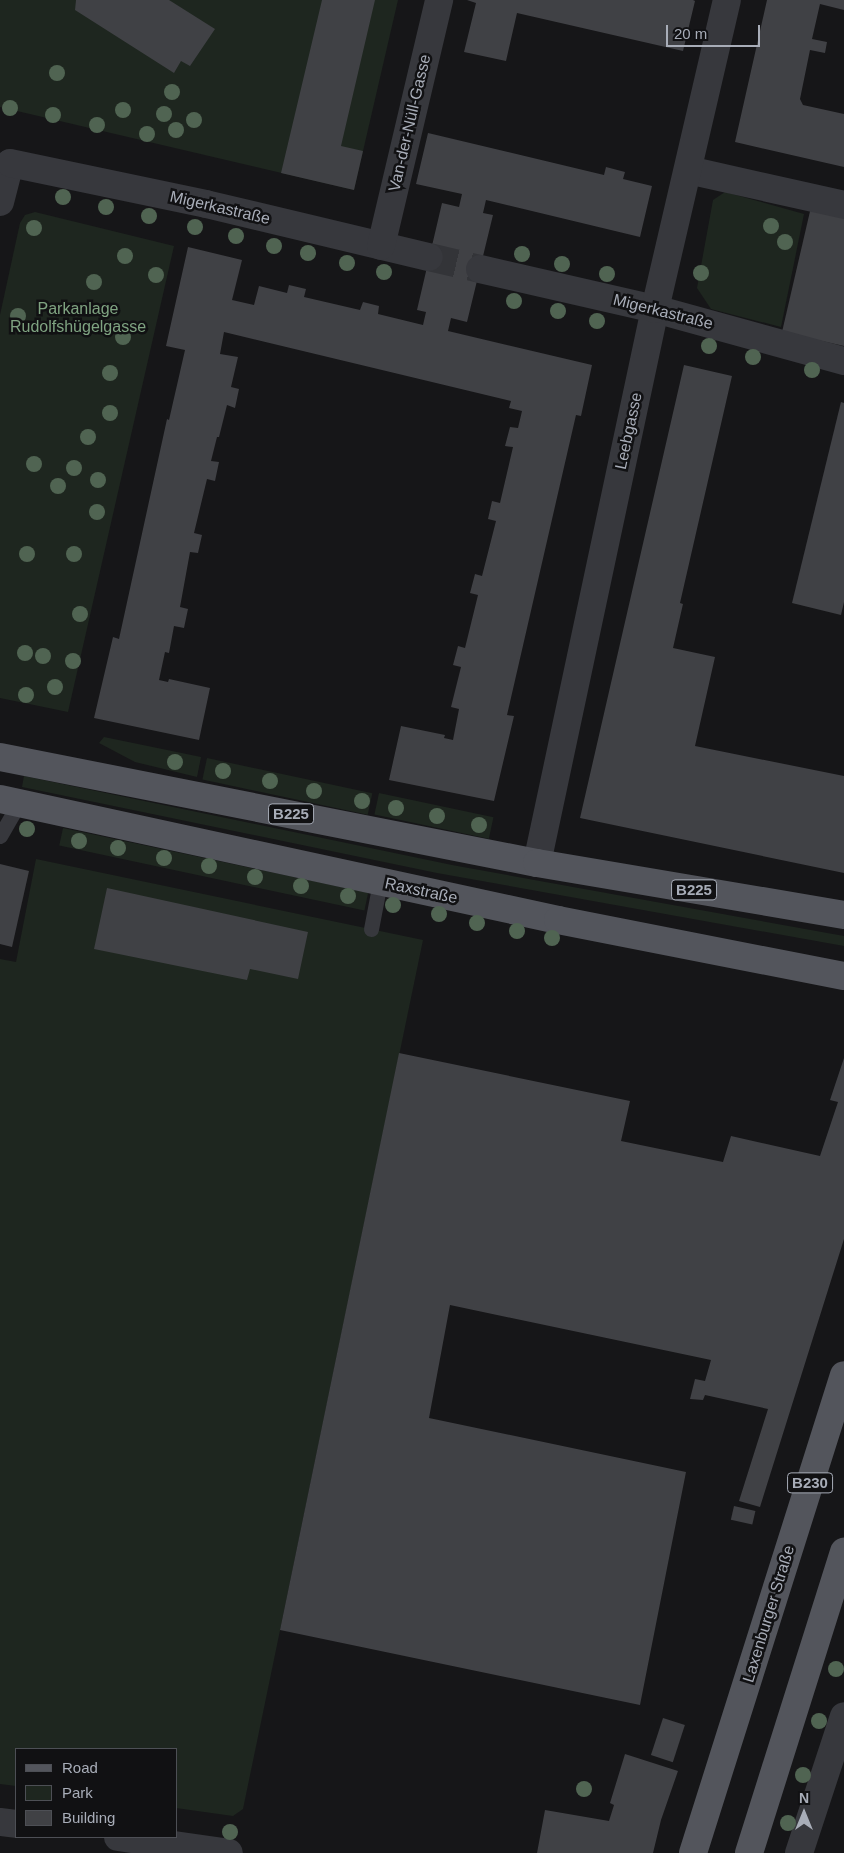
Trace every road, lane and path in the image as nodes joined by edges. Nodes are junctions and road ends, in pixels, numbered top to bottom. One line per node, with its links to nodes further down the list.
1 (439, 0): 6 (street, Van-der-Nüll-Gasse)
2 (728, 0): 3 (street, Leebgasse)
3 (688, 170): 5 (street); 9 (street, Leebgasse)
4 (0, 202): 6 (street, Migerkastraße)
5 (844, 205)
6 (381, 246): 7 (street, Migerkastraße)
7 (429, 257)
8 (480, 269): 9 (street, Migerkastraße)
9 (655, 309): 10 (street, Migerkastraße); 14 (street, Leebgasse)
10 (844, 361)
11 (0, 757): 14 (main road, B225)
12 (10, 801): 13 (lane); 15 (main road, Raxstraße)
13 (0, 836)
14 (537, 863): 16 (main road, B225)
15 (380, 882): 17 (lane); 18 (main road, Raxstraße)
16 (844, 915)
17 (370, 929)
18 (844, 976)
19 (844, 1376): 27 (main road, Laxenburger Straße / B230)
20 (844, 1552): 28 (main road)
21 (844, 1716): 29 (street)
22 (0, 1822): 23 (street)
23 (15, 1824)
24 (123, 1838): 25 (street)
25 (183, 1849): 26 (street)
26 (228, 1853)
27 (693, 1853)
28 (750, 1853)
29 (799, 1853)

